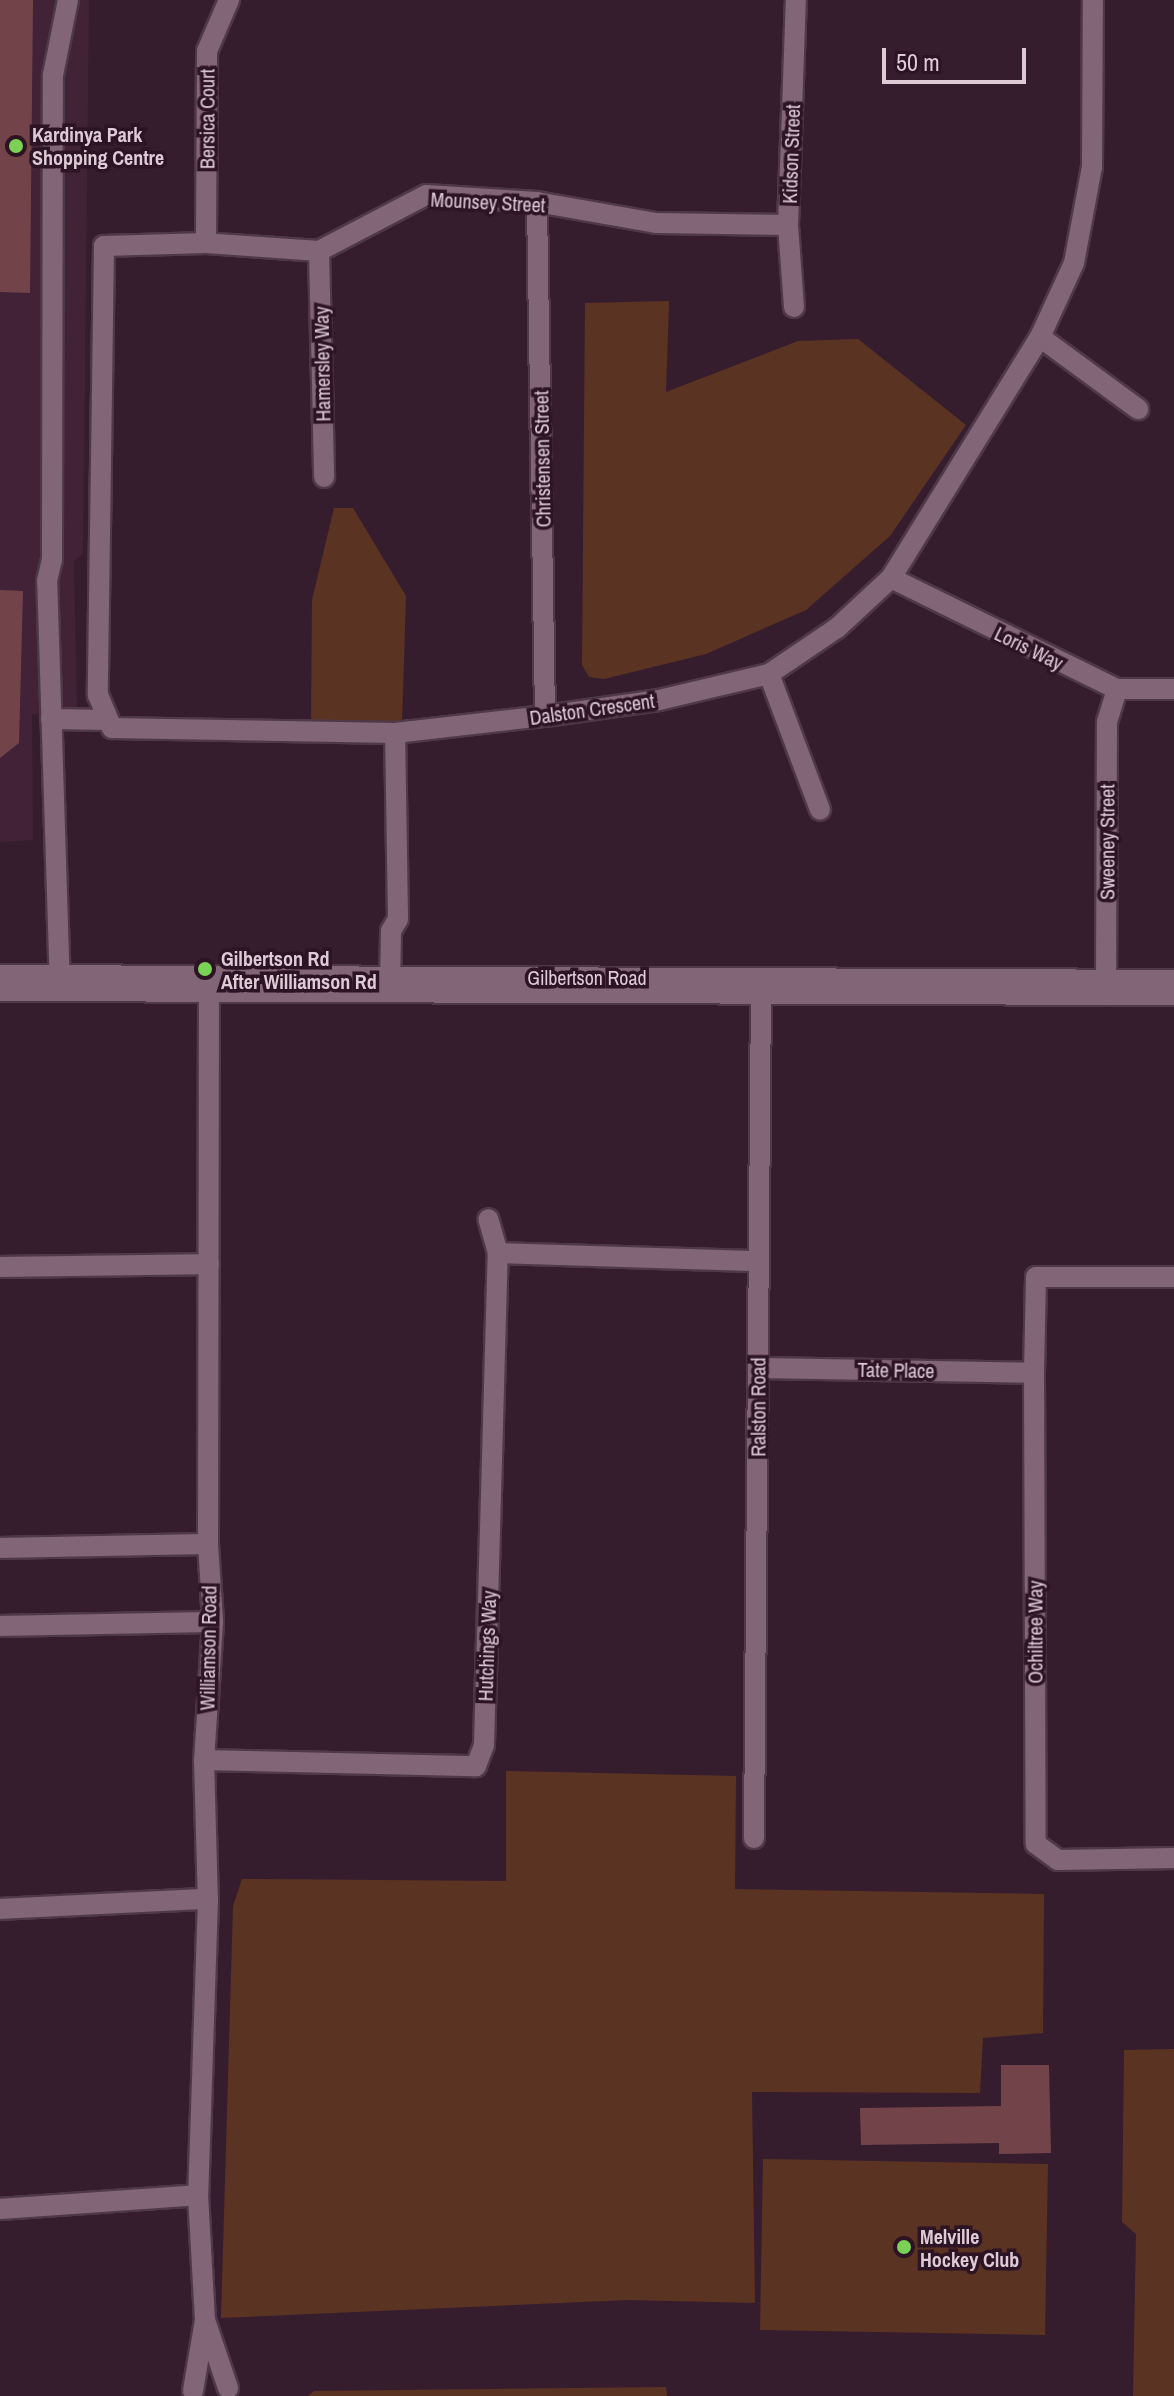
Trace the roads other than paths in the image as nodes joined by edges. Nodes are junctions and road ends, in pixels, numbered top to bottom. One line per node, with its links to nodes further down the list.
1 (68, 0): 18 (street)
2 (229, 0): 7 (street, Bersica Court)
3 (796, 0): 6 (street, Kidson Street)
4 (1093, 0): 10 (street, Dalston Crescent)
5 (537, 202): 6 (street, Mounsey Street); 8 (street, Mounsey Street); 17 (street, Christensen Street)
6 (788, 225): 9 (street, Kidson Street)
7 (206, 243): 8 (street); 19 (street)
8 (319, 251): 12 (street, Hamersley Way)
9 (794, 307)
10 (1040, 337): 11 (street); 13 (street, Dalston Crescent)
11 (1138, 409)
12 (324, 477)
13 (891, 578): 14 (street, Dalston Crescent); 15 (street, Loris Way)
14 (769, 674): 17 (street, Dalston Crescent); 21 (street)
15 (1117, 689): 16 (street, Loris Way); 28 (street, Sweeney Street)
16 (1174, 689)
17 (545, 716): 20 (street, Dalston Crescent)
18 (51, 719): 19 (street); 24 (street)
19 (108, 720): 20 (street, Dalston Crescent)
20 (395, 733): 26 (street)
21 (820, 810)
22 (0, 975): 24 (street, Gilbertson Road)
23 (1174, 980): 28 (street, Gilbertson Road)
24 (60, 983): 25 (street, Gilbertson Road); 29 (street, Gilbertson Road)
25 (209, 984): 26 (street, Gilbertson Road); 34 (street, Williamson Road)
26 (397, 985): 27 (street, Gilbertson Road)
27 (761, 985): 28 (street, Gilbertson Road); 33 (street, Ralston Road)
28 (1106, 988): 30 (street, Gilbertson Road)
29 (0, 991)
30 (1174, 995)
31 (488, 1219): 32 (street, Hutchings Way)
32 (498, 1253): 33 (street); 43 (street, Hutchings Way)
33 (757, 1261): 37 (street, Ralston Road)
34 (209, 1264): 35 (street); 39 (street, Williamson Road)
35 (0, 1267)
36 (1174, 1277): 38 (street, Ochiltree Way)
37 (758, 1368): 38 (street, Tate Place); 44 (street, Ralston Road)
38 (1034, 1373): 45 (street, Ochiltree Way)
39 (208, 1544): 40 (street); 41 (street, Williamson Road)
40 (0, 1548)
41 (213, 1622): 42 (street); 43 (street, Williamson Road)
42 (0, 1626)
43 (204, 1760): 46 (street, Williamson Road)
44 (754, 1838)
45 (1174, 1858)
46 (208, 1899): 47 (street); 48 (street, Williamson Road)
47 (0, 1909)
48 (198, 2195): 49 (street); 50 (street, Williamson Road)
49 (0, 2209)
50 (205, 2320): 51 (street, Williamson Road); 52 (street, Williamson Road)
51 (232, 2392): 52 (street)
52 (190, 2394)

